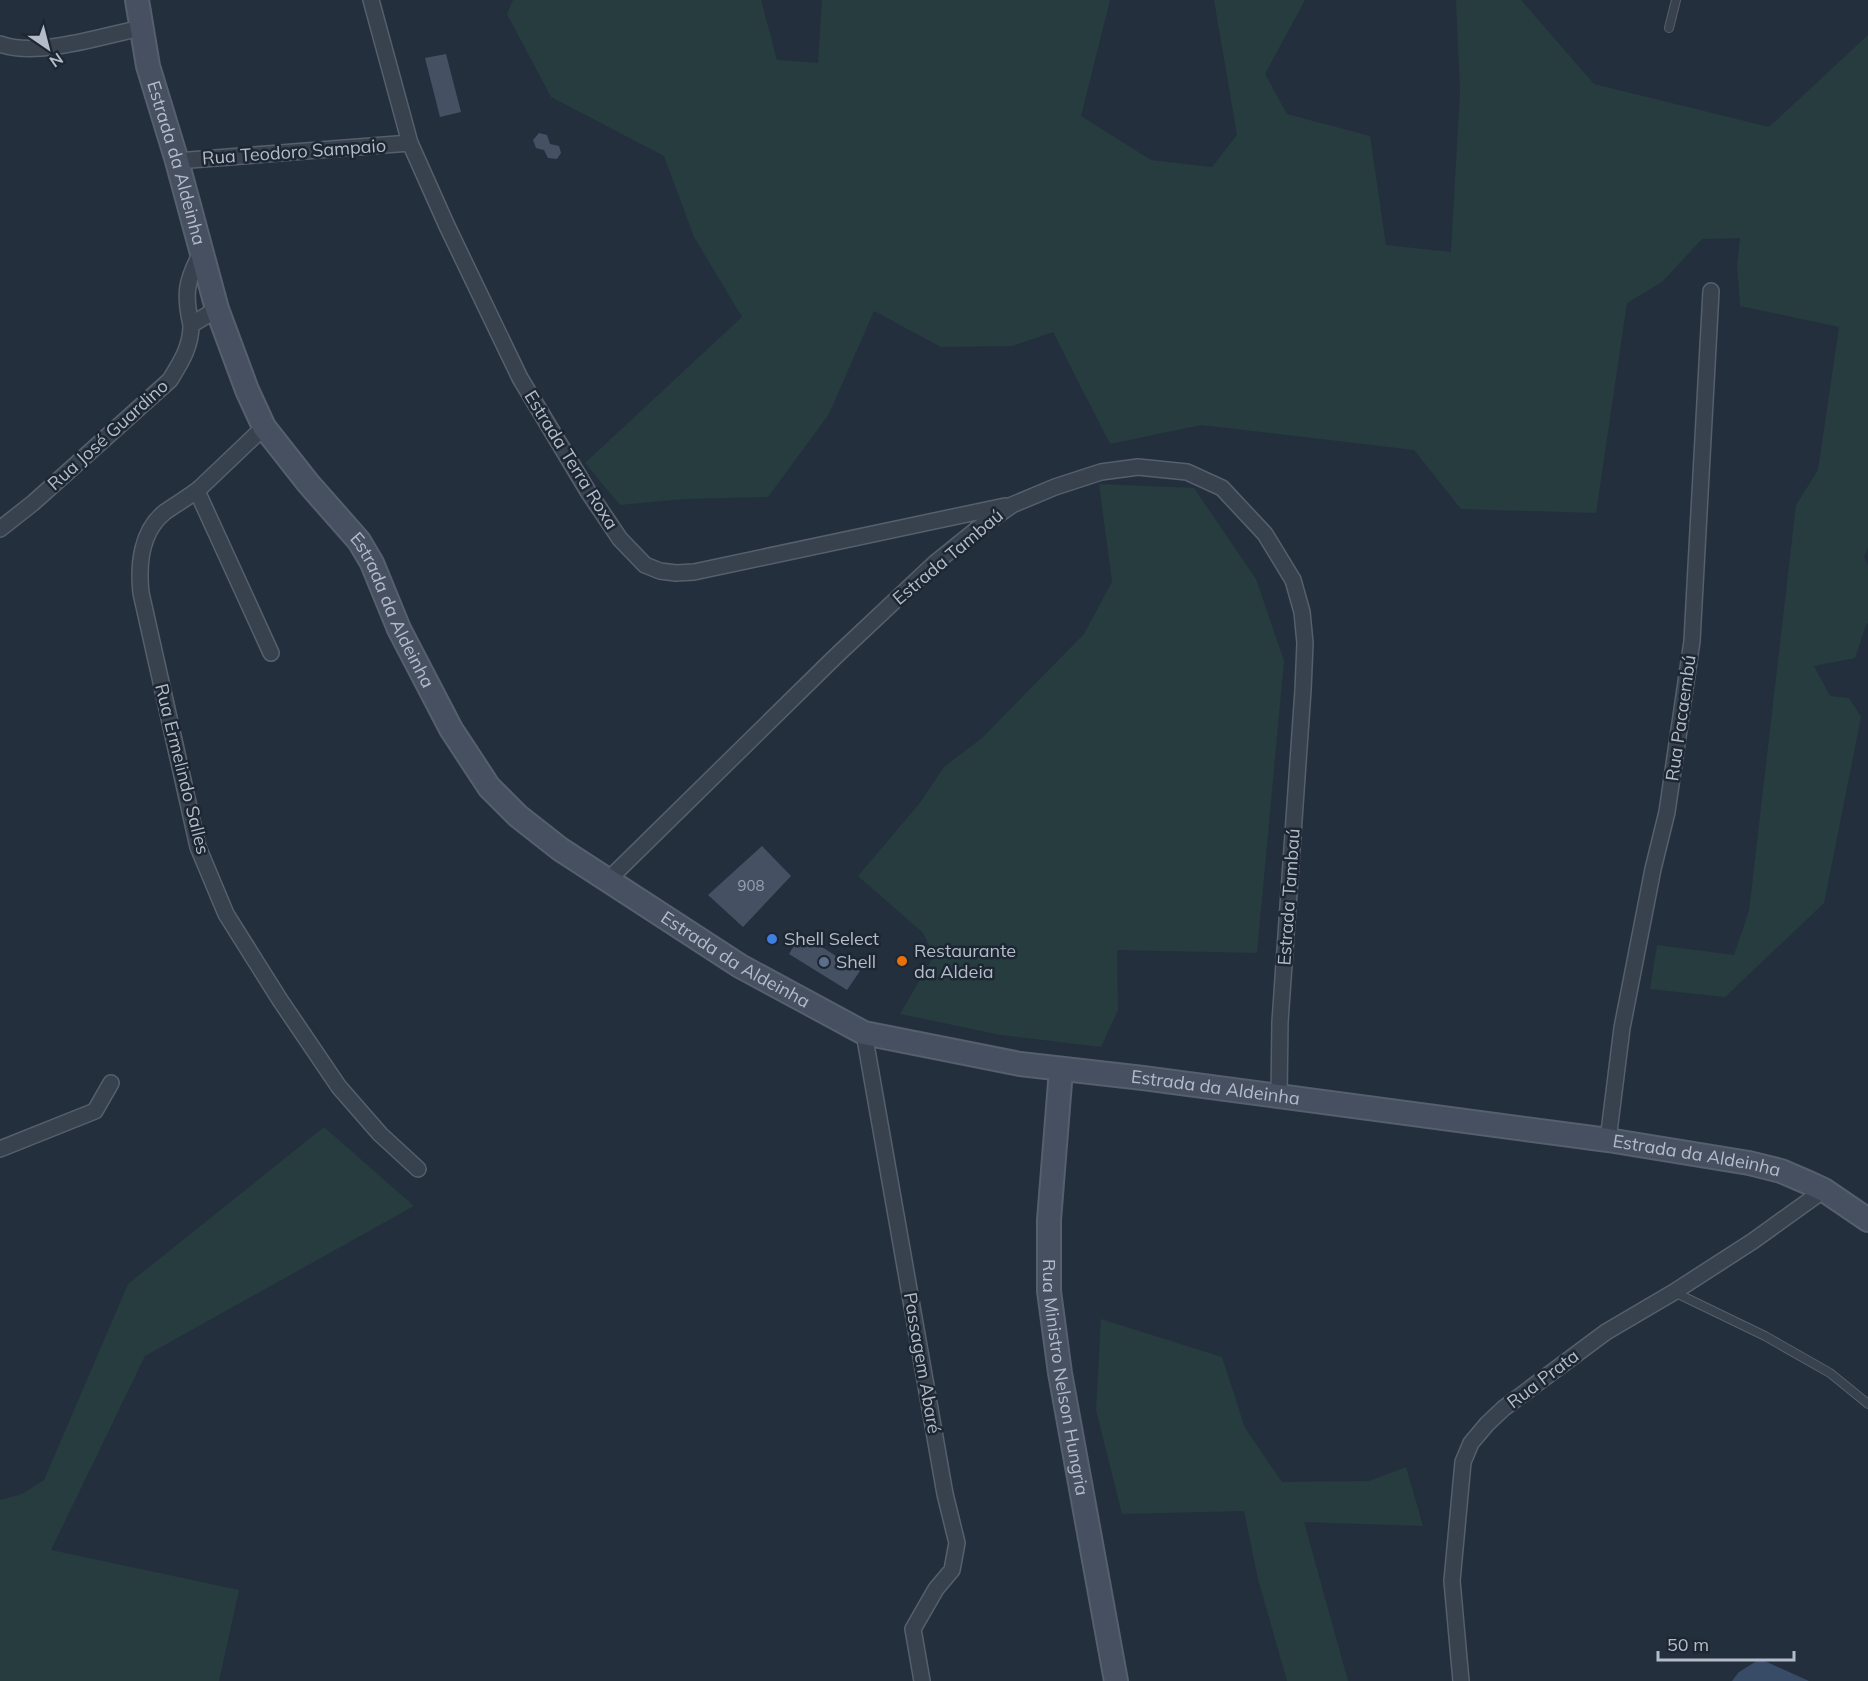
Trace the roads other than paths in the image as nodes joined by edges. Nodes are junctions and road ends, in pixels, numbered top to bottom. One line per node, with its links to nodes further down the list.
1 (137, 0): 4 (street, Estrada da Aldeinha)
2 (371, 0): 7 (street, Estrada Terra Roxa)
3 (1676, 0): 5 (lane)
4 (141, 28): 6 (street); 8 (street, Estrada da Aldeinha)
5 (1669, 28)
6 (0, 44)
7 (410, 143): 8 (street, Rua Teodoro Sampaio); 15 (street, Estrada Terra Roxa)
8 (177, 161): 9 (street, Estrada da Aldeinha)
9 (201, 253): 11 (street, Estrada da Aldeinha); 12 (street, Rua José Guardino)
10 (1711, 291): 23 (street, Rua Pacaembú)
11 (218, 309): 12 (street); 13 (street, Estrada da Aldeinha)
12 (191, 325): 16 (street, Rua José Guardino)
13 (264, 427): 14 (street, Rua Ermelindo Salles); 18 (street, Estrada da Aldeinha)
14 (197, 490): 17 (street); 25 (street, Rua Ermelindo Salles)
15 (1012, 505): 18 (street, Estrada Tambaú); 22 (street, Estrada Tambaú)
16 (0, 529)
17 (271, 653)
18 (608, 880): 19 (street, Estrada da Aldeinha)
19 (864, 1033): 20 (street, Estrada da Aldeinha); 30 (street, Passagem Abaré)
20 (1061, 1070): 22 (street, Estrada da Aldeinha); 31 (street, Rua Ministro Nelson Hungria)
21 (111, 1083): 24 (street)
22 (1279, 1096): 23 (street, Estrada da Aldeinha)
23 (1608, 1140): 26 (street, Estrada da Aldeinha)
24 (0, 1149)
25 (418, 1169)
26 (1824, 1190): 27 (street, Estrada da Aldeinha); 28 (street, Rua Prata)
27 (1867, 1213)
28 (1674, 1292): 29 (lane); 32 (street, Rua Prata)
29 (1868, 1404)
30 (922, 1681)
31 (1116, 1681)
32 (1461, 1681)

